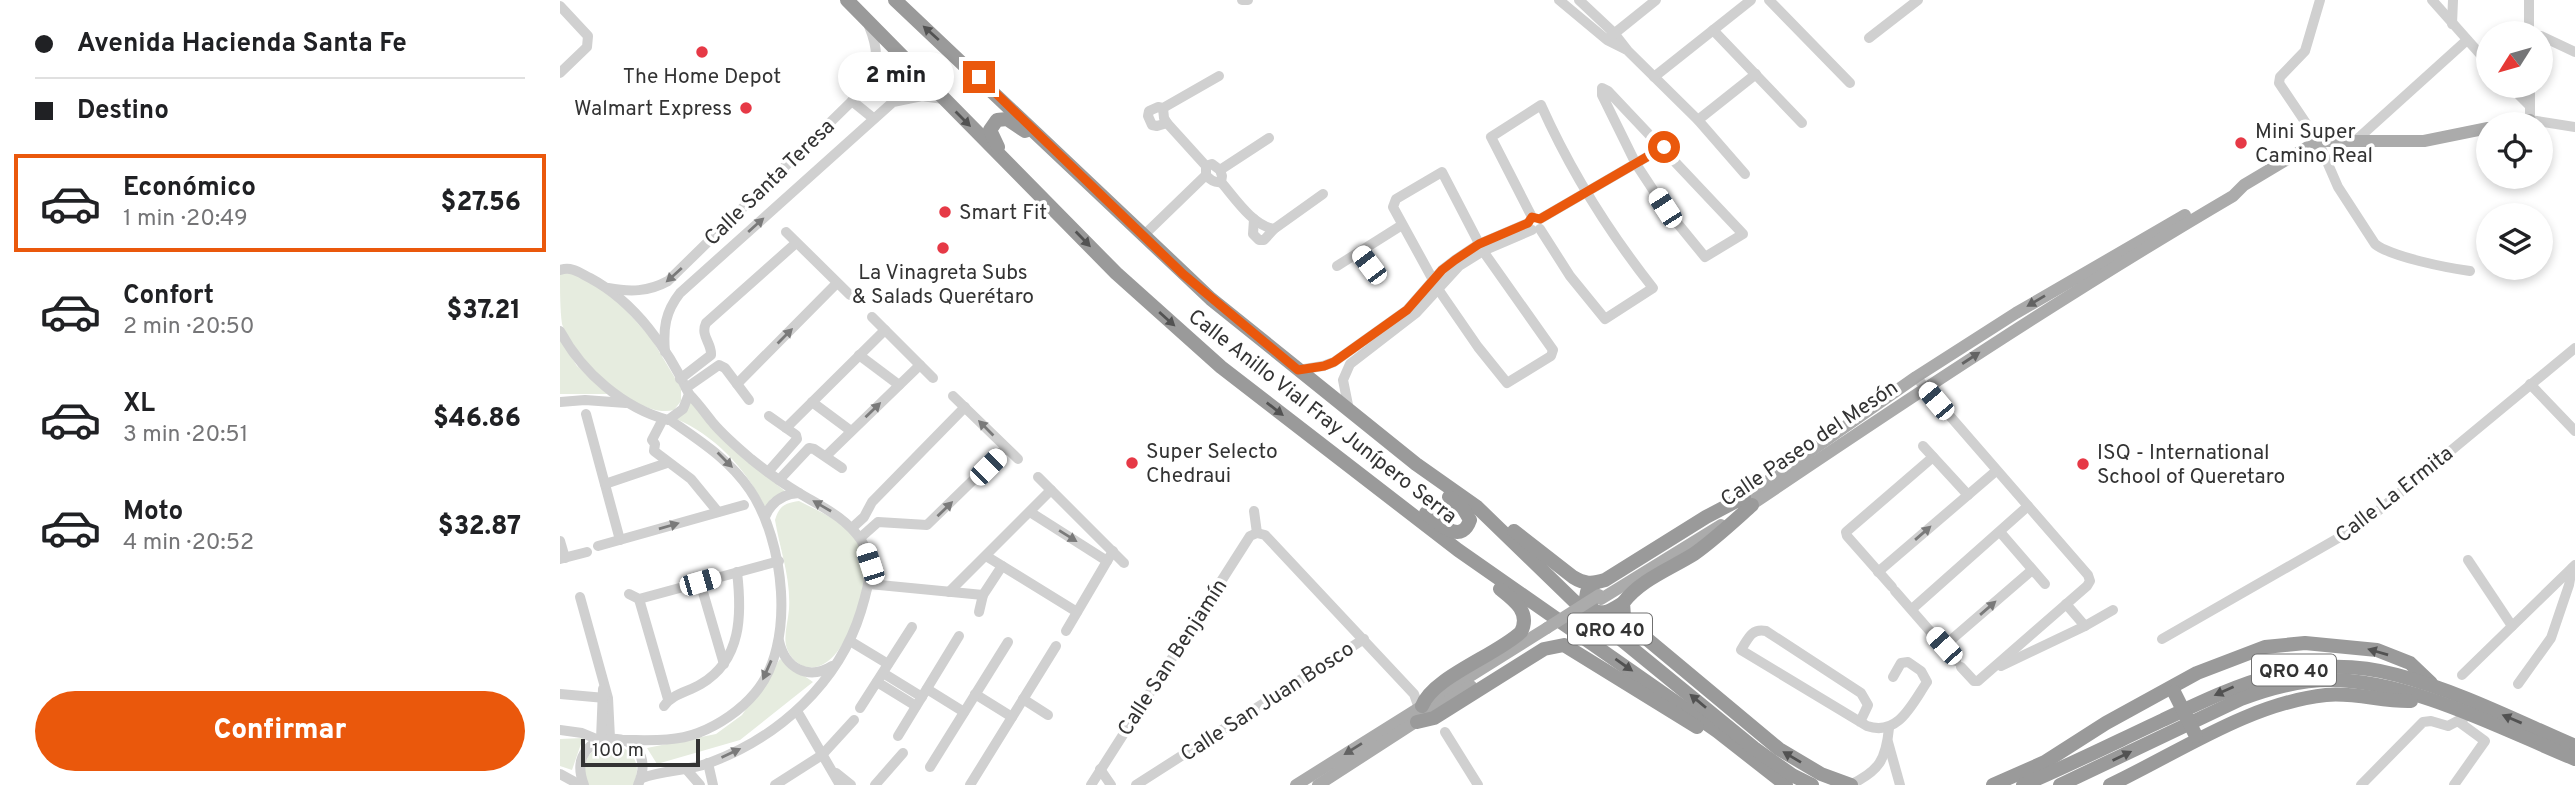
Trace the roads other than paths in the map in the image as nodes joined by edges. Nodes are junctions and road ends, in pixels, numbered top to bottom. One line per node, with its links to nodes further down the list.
1 (847, 0): 19 (highway, Calle Anillo Vial Fray Junípero Serra / QRO 40)
2 (895, 0): 52 (highway, Calle Anillo Vial Fray Junípero Serra / QRO 40, one-way to 2)
3 (1242, 0): 4 (street)
4 (1248, 0)
5 (1559, 0): 16 (street)
6 (1578, 0): 16 (street); 23 (street)
7 (1656, 0): 23 (street)
8 (1751, 0): 22 (street)
9 (1769, 0): 33 (street)
10 (1918, 0): 24 (street)
11 (2320, 0): 47 (street)
12 (2432, 0): 20 (street)
13 (2453, 0): 20 (street)
14 (2529, 0): 18 (street)
15 (560, 6): 21 (street)
16 (1574, 15): 23 (street)
17 (560, 18): 21 (street)
18 (2530, 21)
19 (867, 22): 36 (highway, Calle Anillo Vial Fray Junípero Serra / QRO 40); 37 (street, Calle Santa Teresa)
20 (2452, 23): 25 (street)
21 (579, 25): 29 (street)
22 (1713, 30): 30 (street); 32 (street)
23 (1610, 36): 32 (street)
24 (1869, 38)
25 (2466, 40): 27 (street); 48 (street)
26 (2553, 42): 28 (street)
27 (2476, 50)
28 (2575, 52)
29 (560, 73)
30 (1756, 74): 41 (street); 42 (street)
31 (1220, 76): 53 (street)
32 (1654, 76): 41 (street)
33 (1850, 83)
34 (2522, 98): 38 (street)
35 (2530, 98): 38 (street)
36 (943, 99): 40 (street, Calle Santa Teresa); 56 (highway, Calle Anillo Vial Fray Junípero Serra / QRO 40, one-way to 56)
37 (852, 101): 40 (street); 72 (street, Calle Santa Teresa, one-way to 72)
38 (2530, 106): 39 (street)
39 (2530, 112)
40 (873, 118): 79 (street, Calle Santa Teresa, one-way to 40)
41 (1698, 120): 51 (street)
42 (1802, 123)
43 (2553, 124): 44 (street)
44 (2575, 127)
45 (2476, 130): 48 (main road)
46 (1269, 138): 53 (street)
47 (2318, 141): 48 (main road); 64 (main road, Calle Paseo del Mesón); 68 (street)
48 (2354, 142)
49 (1664, 147): 50 (street); 50 (street); 50 (street)
50 (1636, 164): 54 (street)
51 (1745, 174)
52 (1080, 175): 56 (highway); 60 (highway, Calle Anillo Vial Fray Junípero Serra / QRO 40)
53 (1208, 178): 55 (street); 60 (street)
54 (1585, 193): 57 (street); 57 (street); 57 (street)
55 (1323, 194)
56 (1050, 204): 112 (highway, Calle Anillo Vial Fray Junípero Serra / QRO 40, one-way to 112)
57 (1534, 224): 62 (street)
58 (1402, 225): 62 (street); 63 (street); 71 (street)
59 (786, 232): 61 (street)
60 (1143, 236): 83 (highway, Calle Anillo Vial Fray Junípero Serra / QRO 40)
61 (796, 243): 70 (street); 90 (street)
62 (1481, 248): 71 (street); 71 (street)
63 (1359, 252): 66 (street); 69 (street)
64 (2118, 258): 85 (main road, Calle Paseo del Mesón, one-way to 85); 91 (main road, Calle Paseo del Mesón, one-way to 64)
65 (560, 261): 67 (street)
66 (1337, 266)
67 (565, 269): 72 (street)
68 (2470, 271)
69 (1379, 279)
70 (837, 283): 73 (street); 87 (street, one-way to 70)
71 (1435, 285): 77 (street)
72 (608, 288): 79 (street)
73 (849, 295)
74 (872, 317): 75 (street)
75 (885, 330): 80 (street); 82 (street)
76 (560, 331): 96 (street)
77 (1380, 335): 81 (street); 84 (street)
78 (2575, 348): 88 (street, Calle La Ermita)
79 (665, 352): 90 (street)
80 (859, 355): 89 (street); 95 (street)
81 (1334, 362): 83 (street); 84 (street)
82 (920, 365): 86 (street); 89 (street)
83 (1298, 370): 98 (highway, Calle Anillo Vial Fray Junípero Serra / QRO 40)
84 (1345, 372): 98 (street)
85 (1916, 377): 91 (street); 122 (main road, Calle Paseo del Mesón)
86 (933, 378)
87 (737, 384): 90 (street); 93 (street)
88 (2530, 384): 104 (street); 173 (street, Calle La Ermita)
89 (899, 385): 103 (street, one-way to 89)
90 (685, 387): 101 (street); 115 (street)
91 (1925, 388): 114 (street); 122 (main road, Calle Paseo del Mesón)
92 (953, 396): 97 (street)
93 (749, 400)
94 (560, 402): 96 (street)
95 (812, 402): 102 (street); 103 (street)
96 (632, 403): 101 (street)
97 (965, 407): 106 (street, one-way to 97); 130 (street)
98 (1349, 411): 111 (highway, Calle Anillo Vial Fray Junípero Serra / QRO 40)
99 (586, 414): 118 (street)
100 (769, 416): 102 (street)
101 (667, 419): 110 (street); 129 (street, one-way to 129)
102 (786, 428): 115 (street)
103 (851, 431): 107 (street)
104 (2575, 431)
105 (1923, 446): 108 (street)
106 (1006, 448): 109 (street); 133 (street, one-way to 106)
107 (826, 456): 113 (street); 117 (street)
108 (1933, 457): 121 (street); 149 (street)
109 (1018, 459)
110 (667, 463): 118 (street); 127 (street)
111 (1416, 464): 112 (highway); 125 (highway, Calle Anillo Vial Fray Junípero Serra / QRO 40)
112 (1351, 467): 137 (highway, Calle Anillo Vial Fray Junípero Serra / QRO 40)
113 (842, 468)
114 (1996, 471): 121 (street); 124 (street)
115 (768, 472): 117 (street)
116 (1038, 477): 119 (street)
117 (779, 480): 120 (street)
118 (605, 484): 134 (street)
119 (1051, 490): 128 (street); 140 (street)
120 (799, 493): 129 (street); 130 (street, one-way to 120)
121 (1968, 495): 149 (street, one-way to 121)
122 (1748, 501): 154 (highway); 159 (highway)
123 (744, 505): 127 (street)
124 (2028, 506): 131 (street); 160 (street)
125 (1477, 507): 154 (highway); 178 (highway, Calle Anillo Vial Fray Junípero Serra / QRO 40)
126 (1254, 511): 132 (street)
127 (718, 512): 134 (street, one-way to 127)
128 (1030, 512): 139 (street); 140 (street, one-way to 140)
129 (765, 517): 143 (street)
130 (852, 528): 133 (street)
131 (2000, 532): 147 (street); 161 (street)
132 (1257, 533): 172 (street); 221 (street, Calle San Benjamín)
133 (860, 538): 151 (street)
134 (621, 540): 136 (street)
135 (560, 541): 141 (street)
136 (598, 546)
137 (1458, 550): 196 (highway); 216 (highway, Calle Anillo Vial Fray Junípero Serra / QRO 40, one-way to 216)
138 (587, 552): 141 (street)
139 (986, 556): 146 (street); 153 (street)
140 (1110, 556): 144 (street); 164 (street)
141 (562, 559)
142 (2468, 560): 166 (street)
143 (779, 561): 148 (street); 170 (street)
144 (1124, 563)
145 (2574, 567): 166 (street); 186 (street)
146 (1000, 569): 156 (street); 164 (street)
147 (2032, 570): 152 (street); 179 (street, one-way to 147)
148 (737, 572): 150 (street); 174 (street)
149 (1878, 572): 161 (street)
150 (700, 582): 158 (street); 171 (street)
151 (869, 584): 153 (street); 175 (street)
152 (2045, 584)
153 (949, 592): 156 (street)
154 (1598, 592): 159 (highway); 196 (main road, bridge)
155 (629, 593): 158 (street)
156 (983, 595): 163 (street)
157 (580, 597): 192 (street)
158 (639, 599): 180 (street)
159 (1623, 603): 188 (highway)
160 (2066, 604): 165 (street); 182 (street)
161 (1912, 609): 179 (street)
162 (2113, 610): 165 (street)
163 (979, 612)
164 (1075, 614): 168 (street)
165 (2085, 626): 182 (street)
166 (2512, 626): 184 (street)
167 (912, 627): 183 (street)
168 (1066, 631)
169 (960, 636): 193 (street)
170 (779, 637): 181 (street); 210 (street, one-way to 210)
171 (715, 638): 174 (street); 180 (street)
172 (1364, 639): 196 (street); 234 (street, Calle San Juan Bosco)
173 (2162, 639)
174 (736, 640): 180 (street)
175 (850, 641): 181 (street); 183 (street)
176 (1008, 642): 191 (street)
177 (1056, 646): 194 (street)
178 (1632, 646): 188 (highway); 239 (highway, Calle Anillo Vial Fray Junípero Serra / QRO 40, one-way to 178)
179 (1944, 646): 182 (street)
180 (724, 664)
181 (836, 664): 197 (street)
182 (1991, 670)
183 (883, 673): 193 (street); 195 (street)
184 (2462, 676)
185 (1893, 677): 204 (street)
186 (2518, 684)
187 (2173, 689): 189 (highway, one-way to 187); 209 (highway, bridge); 242 (highway)
188 (1708, 690): 240 (highway, one-way to 188)
189 (2432, 693): 201 (highway, QRO 40); 209 (highway); 212 (highway, QRO 40, one-way to 189); 243 (highway, QRO 40, one-way to 243); 244 (highway, QRO 40, one-way to 189)
190 (560, 694): 192 (street)
191 (975, 694): 198 (street); 200 (street)
192 (604, 695): 208 (street)
193 (922, 697): 198 (street); 207 (street)
194 (1023, 699): 199 (street); 200 (street)
195 (860, 708)
196 (1424, 710): 216 (highway); 235 (main road, one-way to 235); 236 (main road)
197 (797, 711): 214 (street); 217 (street, one-way to 197)
198 (964, 712): 218 (street)
199 (1048, 715)
200 (1012, 717): 231 (street)
201 (2464, 719): 215 (highway, QRO 40); 246 (street); 247 (street)
202 (854, 720): 214 (street)
203 (1860, 722): 203 (street); 204 (street)
204 (1889, 728): 211 (street)
205 (560, 730): 208 (street)
206 (1445, 732): 237 (street)
207 (898, 736)
208 (603, 739): 210 (street); 226 (street)
209 (2197, 739): 245 (highway)
210 (624, 740): 223 (street)
211 (1888, 741): 240 (street); 241 (street)
212 (2575, 746)
213 (903, 753): 230 (street)
214 (822, 755): 220 (street); 227 (street)
215 (2575, 759)
216 (1753, 760): 238 (highway, Calle Anillo Vial Fray Junípero Serra / QRO 40)
217 (708, 763): 219 (street); 224 (street)
218 (930, 767)
219 (686, 769): 223 (street); 225 (street)
220 (830, 769): 228 (street); 229 (street)
221 (1100, 769): 232 (street, Calle San Benjamín); 233 (street)
222 (560, 774): 226 (street)
223 (640, 781)
224 (711, 782): 225 (street)
225 (700, 784)
226 (582, 785)
227 (775, 785)
228 (840, 785)
229 (851, 785)
230 (875, 785)
231 (970, 785)
232 (1091, 785)
233 (1111, 785)
234 (1136, 785)
235 (1296, 785)
236 (1318, 785)
237 (1478, 785)
238 (1786, 785)
239 (1812, 785)
240 (1850, 785)
241 (1900, 785)
242 (1993, 785)
243 (2023, 785)
244 (2060, 785)
245 (2110, 785)
246 (2361, 785)
247 (2454, 785)

